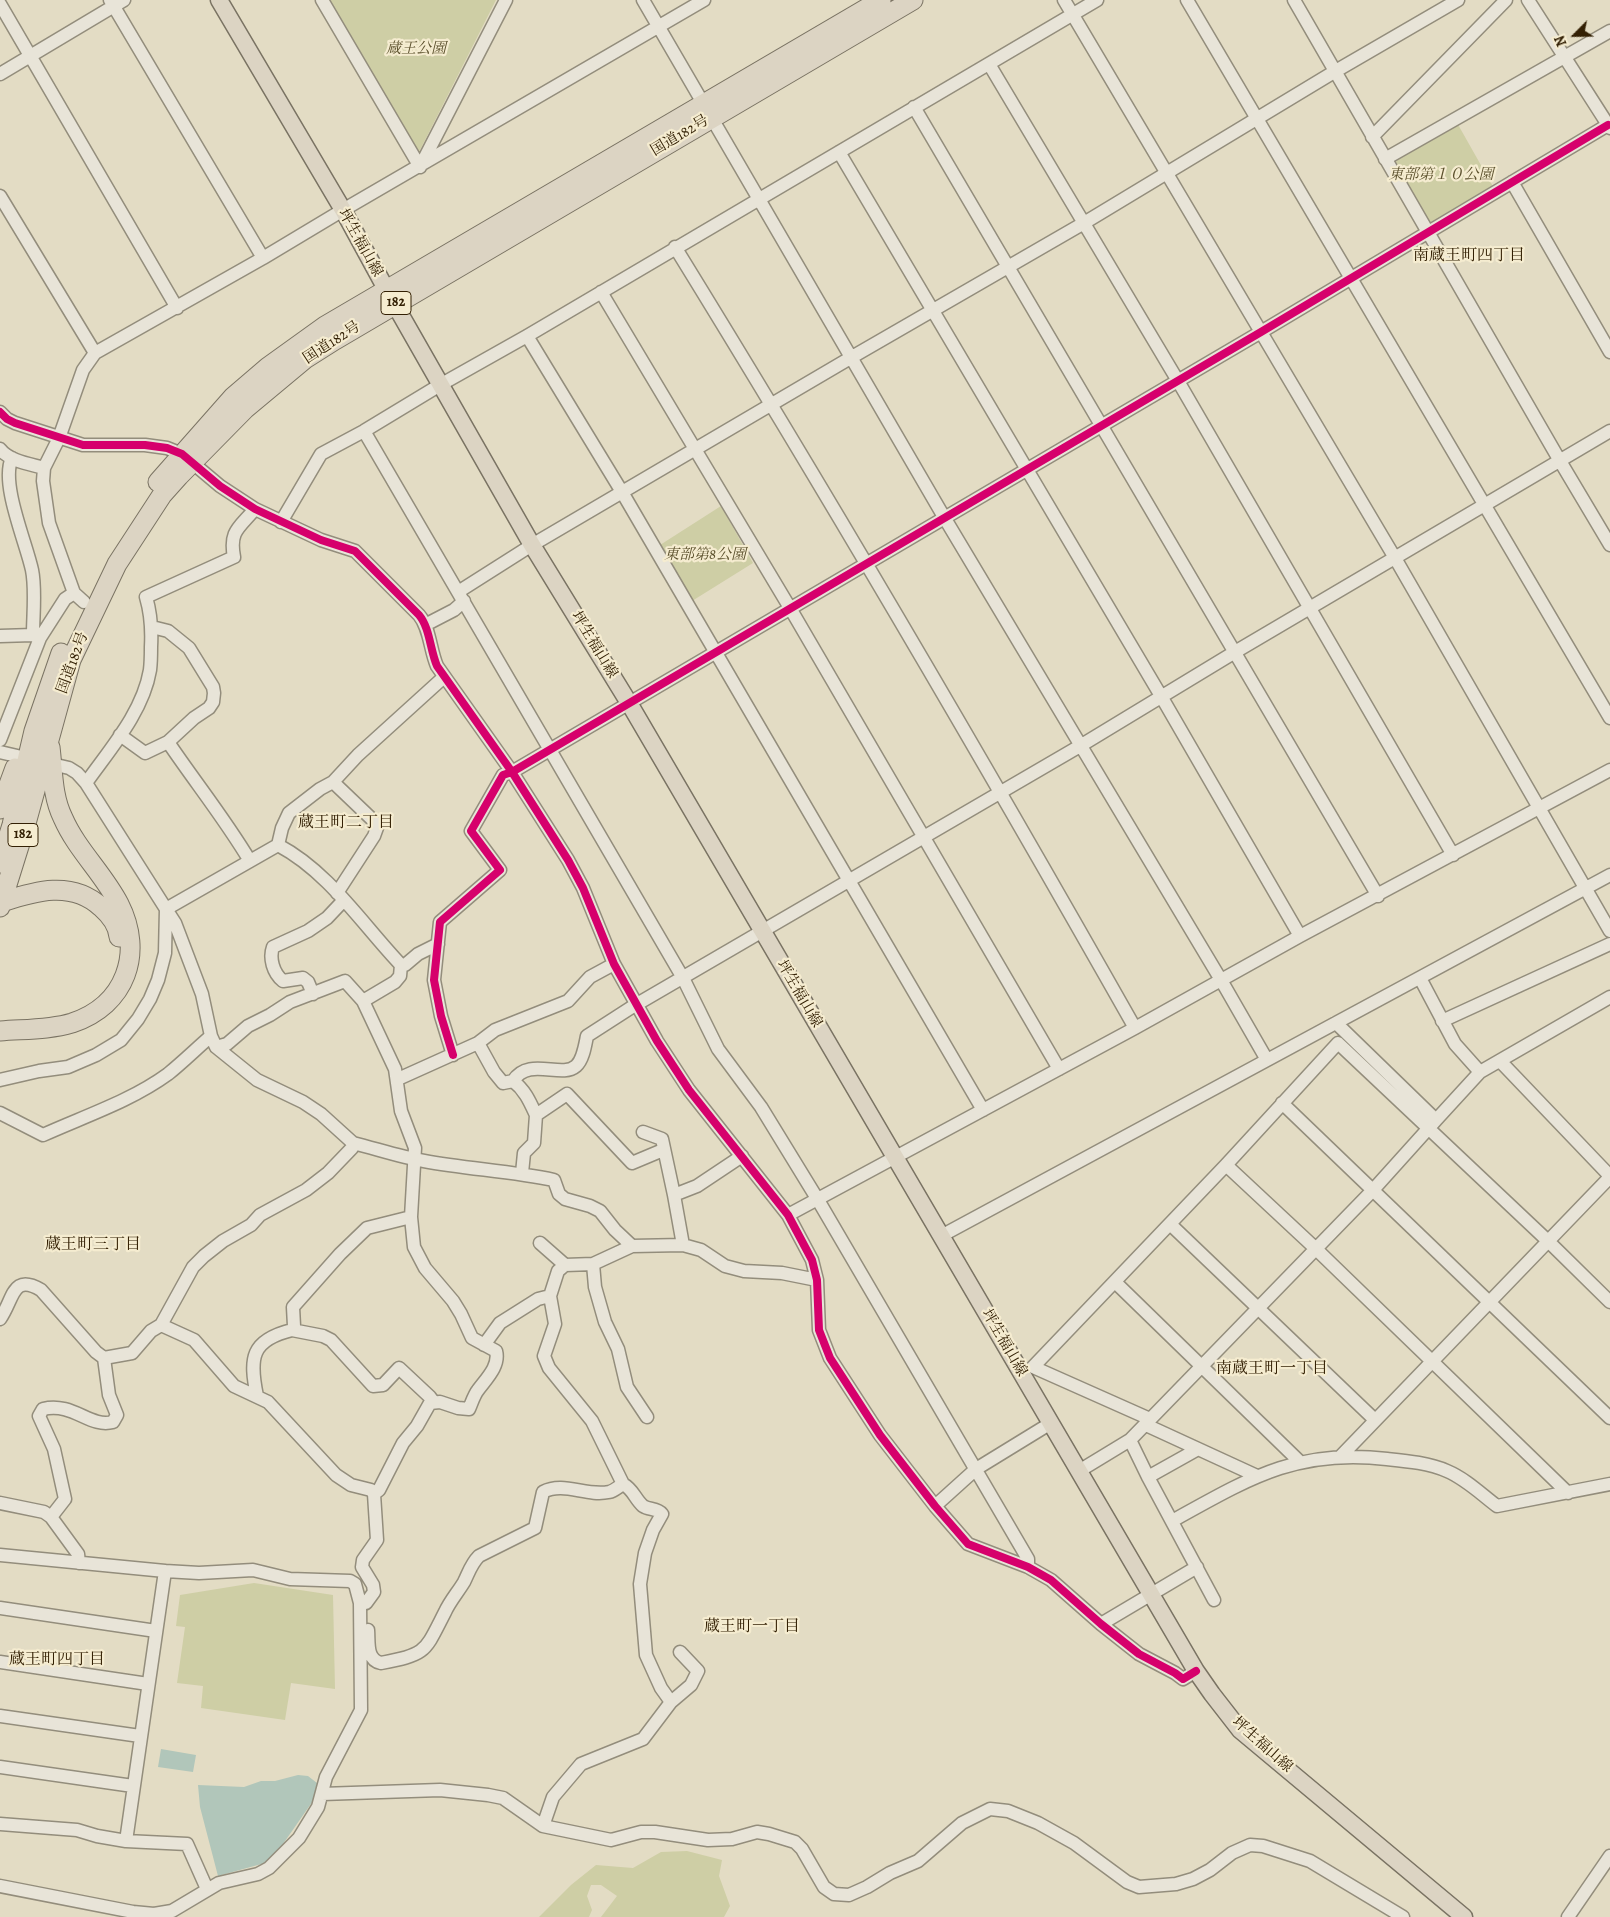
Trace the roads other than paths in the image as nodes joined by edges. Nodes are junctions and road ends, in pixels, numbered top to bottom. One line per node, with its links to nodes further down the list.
1 (219, 0): 37 (main road, 坪生福山線)
2 (322, 0): 32 (street)
3 (506, 0): 32 (street)
4 (643, 0): 18 (street)
5 (704, 0): 18 (street)
6 (881, 0): 26 (highway, 国道182号 / 182)
7 (913, 0): 26 (highway, 国道182号 / 182)
8 (1064, 0): 17 (street)
9 (1097, 0): 17 (street)
10 (1187, 0): 27 (street)
11 (1294, 0): 23 (street)
12 (1458, 0): 23 (street)
13 (1506, 0): 29 (street)
14 (1528, 0): 21 (street)
15 (116, 2): 20 (street); 41 (street)
16 (0, 4): 20 (street)
17 (1072, 14): 22 (street); 33 (street)
18 (659, 27): 26 (street); 32 (street)
19 (1610, 31): 21 (street)
20 (30, 56): 24 (street); 46 (street)
21 (1564, 56): 28 (street); 31 (street)
22 (989, 64): 25 (street); 38 (street)
23 (1334, 72): 27 (street); 29 (street)
24 (0, 74)
25 (914, 107): 30 (street); 42 (street)
26 (707, 111): 36 (street); 45 (highway, 国道182号 / 182)
27 (1258, 120): 33 (street); 43 (street)
28 (1609, 126): 34 (street)
29 (1372, 137): 31 (street)
30 (840, 152): 36 (street); 47 (street)
31 (1385, 158): 39 (street)
32 (420, 167): 37 (street)
33 (1167, 172): 38 (street); 48 (street)
34 (1512, 182): 39 (street); 50 (street)
35 (0, 196): 51 (street)
36 (758, 198): 40 (street); 52 (street)
37 (343, 210): 41 (street); 45 (main road, 坪生福山線)
38 (1084, 223): 42 (street); 53 (street)
39 (1428, 232): 43 (street); 65 (street)
40 (675, 248): 44 (street); 55 (street)
41 (263, 258): 46 (street)
42 (1007, 267): 47 (street); 57 (street)
43 (1351, 278): 48 (street); 69 (street)
44 (601, 292): 49 (street); 62 (street)
45 (390, 297): 54 (main road, 坪生福山線); 64 (highway, 国道182号 / 182)
46 (178, 308): 51 (street)
47 (933, 309): 52 (street); 67 (street)
48 (1261, 332): 53 (street); 75 (street)
49 (527, 336): 54 (street); 68 (street)
50 (1610, 352)
51 (95, 353): 60 (street)
52 (852, 357): 55 (street); 71 (street)
53 (1178, 380): 57 (street); 80 (street)
54 (440, 385): 58 (street); 73 (main road, 坪生福山線)
55 (772, 404): 62 (street); 76 (street)
56 (0, 412): 60 (street)
57 (1101, 426): 67 (street); 86 (street)
58 (364, 431): 72 (street); 77 (street)
59 (1610, 431): 65 (street)
60 (59, 438): 64 (street); 66 (street)
61 (0, 449): 63 (street)
62 (696, 450): 68 (street); 79 (street)
63 (12, 458): 66 (street); 84 (street)
64 (187, 458): 70 (street); 78 (highway, 国道182号 / 182); 91 (highway, 国道182号 / 182)
65 (1560, 461): 69 (street); 74 (street)
66 (44, 468): 78 (street)
67 (1026, 470): 71 (street); 88 (street)
68 (622, 492): 73 (street); 85 (street)
69 (1483, 505): 75 (street); 90 (street)
70 (255, 509): 72 (street); 82 (street)
71 (944, 517): 76 (street); 95 (street)
72 (281, 522): 81 (street)
73 (532, 544): 77 (street); 89 (main road, 坪生福山線)
74 (1610, 545)
75 (1395, 558): 80 (street); 104 (street)
76 (866, 563): 79 (street); 103 (street)
77 (461, 597): 81 (street); 96 (street)
78 (79, 598): 84 (street); 91 (highway, 国道182号 / 182)
79 (790, 608): 85 (street); 106 (street)
80 (1310, 608): 86 (street); 108 (street)
81 (425, 625): 87 (street)
82 (152, 627): 92 (street); 94 (street)
83 (0, 636): 84 (street)
84 (36, 637): 93 (street)
85 (716, 652): 89 (street); 112 (street)
86 (1235, 652): 88 (street); 114 (street)
87 (444, 676): 100 (street); 101 (street)
88 (1161, 696): 95 (street); 120 (street)
89 (629, 703): 96 (street); 119 (main road, 坪生福山線)
90 (1610, 718)
91 (41, 735): 98 (highway, 国道182号 / 182)
92 (120, 735): 94 (street); 102 (street)
93 (0, 740)
94 (168, 742): 109 (street)
95 (1080, 746): 103 (street); 127 (street)
96 (550, 749): 100 (street); 125 (street)
97 (0, 752): 98 (street)
98 (35, 760): 102 (street); 105 (highway); 110 (highway, 国道182号 / 182); 116 (highway, 国道182号 / 182); 136 (highway)
99 (1610, 770): 104 (street)
100 (512, 772): 121 (street); 123 (street)
101 (333, 782): 107 (street); 115 (street)
102 (86, 783): 117 (street)
103 (1001, 792): 106 (street); 135 (street)
104 (1540, 807): 108 (street); 113 (street)
105 (0, 809)
106 (924, 838): 112 (street); 142 (street)
107 (278, 845): 109 (street); 115 (street)
108 (1453, 855): 114 (street)
109 (250, 861): 117 (street)
110 (0, 862)
111 (1610, 875): 113 (street)
112 (850, 881): 119 (street); 148 (street)
113 (1585, 888): 118 (street); 126 (street)
114 (1378, 896): 120 (street)
115 (341, 897): 124 (street); 128 (street)
116 (1, 905): 132 (highway)
117 (166, 909): 137 (street); 145 (street)
118 (1610, 931)
119 (763, 932): 125 (street); 156 (main road, 坪生福山線)
120 (1300, 936): 127 (street)
121 (438, 944): 124 (street); 139 (street)
122 (1610, 944): 133 (street)
123 (614, 964): 131 (street); 138 (street)
124 (401, 965): 130 (street)
125 (683, 978): 131 (street); 163 (street)
126 (1420, 978): 133 (street); 134 (street)
127 (1221, 980): 135 (street); 140 (street)
128 (313, 994): 130 (street); 137 (street)
129 (1610, 997): 141 (street)
130 (363, 1001): 144 (street)
131 (638, 1005): 146 (street); 155 (street)
132 (0, 1021)
133 (1442, 1021): 143 (street)
134 (1336, 1023): 140 (street); 151 (street)
135 (1136, 1028): 142 (street)
136 (0, 1031)
137 (214, 1042): 149 (street); 153 (street)
138 (478, 1043): 139 (street); 146 (street)
139 (453, 1055): 144 (street)
140 (1267, 1060): 167 (street)
141 (1500, 1061): 143 (street); 160 (street)
142 (1059, 1069): 148 (street)
143 (1480, 1072): 151 (street)
144 (398, 1079): 157 (street)
145 (0, 1080)
146 (513, 1081): 150 (street)
147 (1282, 1104): 151 (street); 158 (street); 161 (street)
148 (983, 1110): 156 (street)
149 (0, 1113)
150 (536, 1116): 154 (street); 159 (street)
151 (1433, 1124): 161 (street); 168 (street)
152 (644, 1132): 154 (street)
153 (353, 1143): 157 (street); 182 (street)
154 (662, 1150): 162 (street)
155 (742, 1156): 162 (street); 164 (street)
156 (896, 1158): 163 (street); 167 (main road, 坪生福山線)
157 (415, 1159): 159 (street); 165 (street)
158 (1226, 1165): 166 (street); 172 (street)
159 (522, 1173): 171 (street)
160 (1610, 1176): 168 (street)
161 (1372, 1190): 172 (street); 178 (street)
162 (674, 1195): 170 (street)
163 (818, 1200): 164 (street); 199 (street)
164 (788, 1215): 175 (street)
165 (411, 1217): 183 (street); 184 (street)
166 (1170, 1224): 176 (street); 180 (street)
167 (942, 1236): 194 (main road, 坪生福山線)
168 (1549, 1242): 178 (street); 179 (street)
169 (540, 1243): 174 (street)
170 (683, 1245): 171 (street); 175 (street)
171 (632, 1246): 173 (street)
172 (1315, 1248): 180 (street); 186 (street)
173 (593, 1264): 174 (street); 190 (street)
174 (565, 1265): 177 (street)
175 (818, 1280): 208 (street)
176 (1115, 1282): 187 (street); 193 (street)
177 (550, 1296): 184 (street); 203 (street)
178 (1490, 1302): 186 (street); 191 (street)
179 (1610, 1302)
180 (1258, 1307): 187 (street); 192 (street)
181 (0, 1319): 185 (street)
182 (161, 1325): 185 (street); 188 (street)
183 (292, 1330): 188 (street); 189 (street)
184 (484, 1345): 189 (street)
185 (104, 1358): 209 (street)
186 (1431, 1362): 192 (street); 205 (street)
187 (1201, 1366): 193 (street); 198 (street)
188 (257, 1396): 206 (street)
189 (433, 1401): 206 (street)
190 (647, 1417)
191 (1610, 1418)
192 (1375, 1420): 197 (street)
193 (1148, 1422): 195 (street); 196 (street)
194 (1051, 1423): 199 (street); 200 (main road, 坪生福山線)
195 (1130, 1440): 200 (street); 202 (street)
196 (1198, 1449): 201 (street); 202 (street)
197 (1341, 1456): 198 (street); 205 (street)
198 (1300, 1462): 201 (street)
199 (976, 1469): 208 (street); 213 (street)
200 (1080, 1471): 216 (main road, 坪生福山線)
201 (1257, 1476): 210 (street)
202 (1148, 1477): 210 (street)
203 (622, 1484): 218 (street); 226 (street)
204 (1610, 1484): 205 (street)
205 (1568, 1493)
206 (374, 1494): 218 (street)
207 (0, 1503): 209 (street)
208 (935, 1506): 213 (street)
209 (51, 1517): 212 (street)
210 (1172, 1521): 214 (street)
211 (0, 1555): 212 (street)
212 (79, 1562): 215 (street)
213 (1028, 1567): 220 (street)
214 (1197, 1567): 216 (street); 217 (street)
215 (165, 1571): 218 (street); 221 (street)
216 (1152, 1594): 220 (street); 224 (main road, 坪生福山線)
217 (1214, 1600)
218 (363, 1603): 231 (street)
219 (0, 1608): 221 (street)
220 (1100, 1624): 224 (street)
221 (156, 1631): 225 (street)
222 (680, 1652): 226 (street)
223 (0, 1662): 225 (street)
224 (1196, 1671): 239 (main road, 坪生福山線)
225 (148, 1684): 228 (street)
226 (671, 1702): 233 (street)
227 (0, 1716): 228 (street)
228 (140, 1736): 230 (street)
229 (0, 1767): 230 (street)
230 (133, 1786): 234 (street)
231 (322, 1794): 233 (street); 237 (street)
232 (0, 1824): 234 (street)
233 (543, 1826): 238 (street)
234 (126, 1841): 237 (street)
235 (1610, 1856): 240 (street)
236 (0, 1886): 237 (street)
237 (207, 1889)
238 (1403, 1917)
239 (1464, 1917)
240 (1568, 1917)

